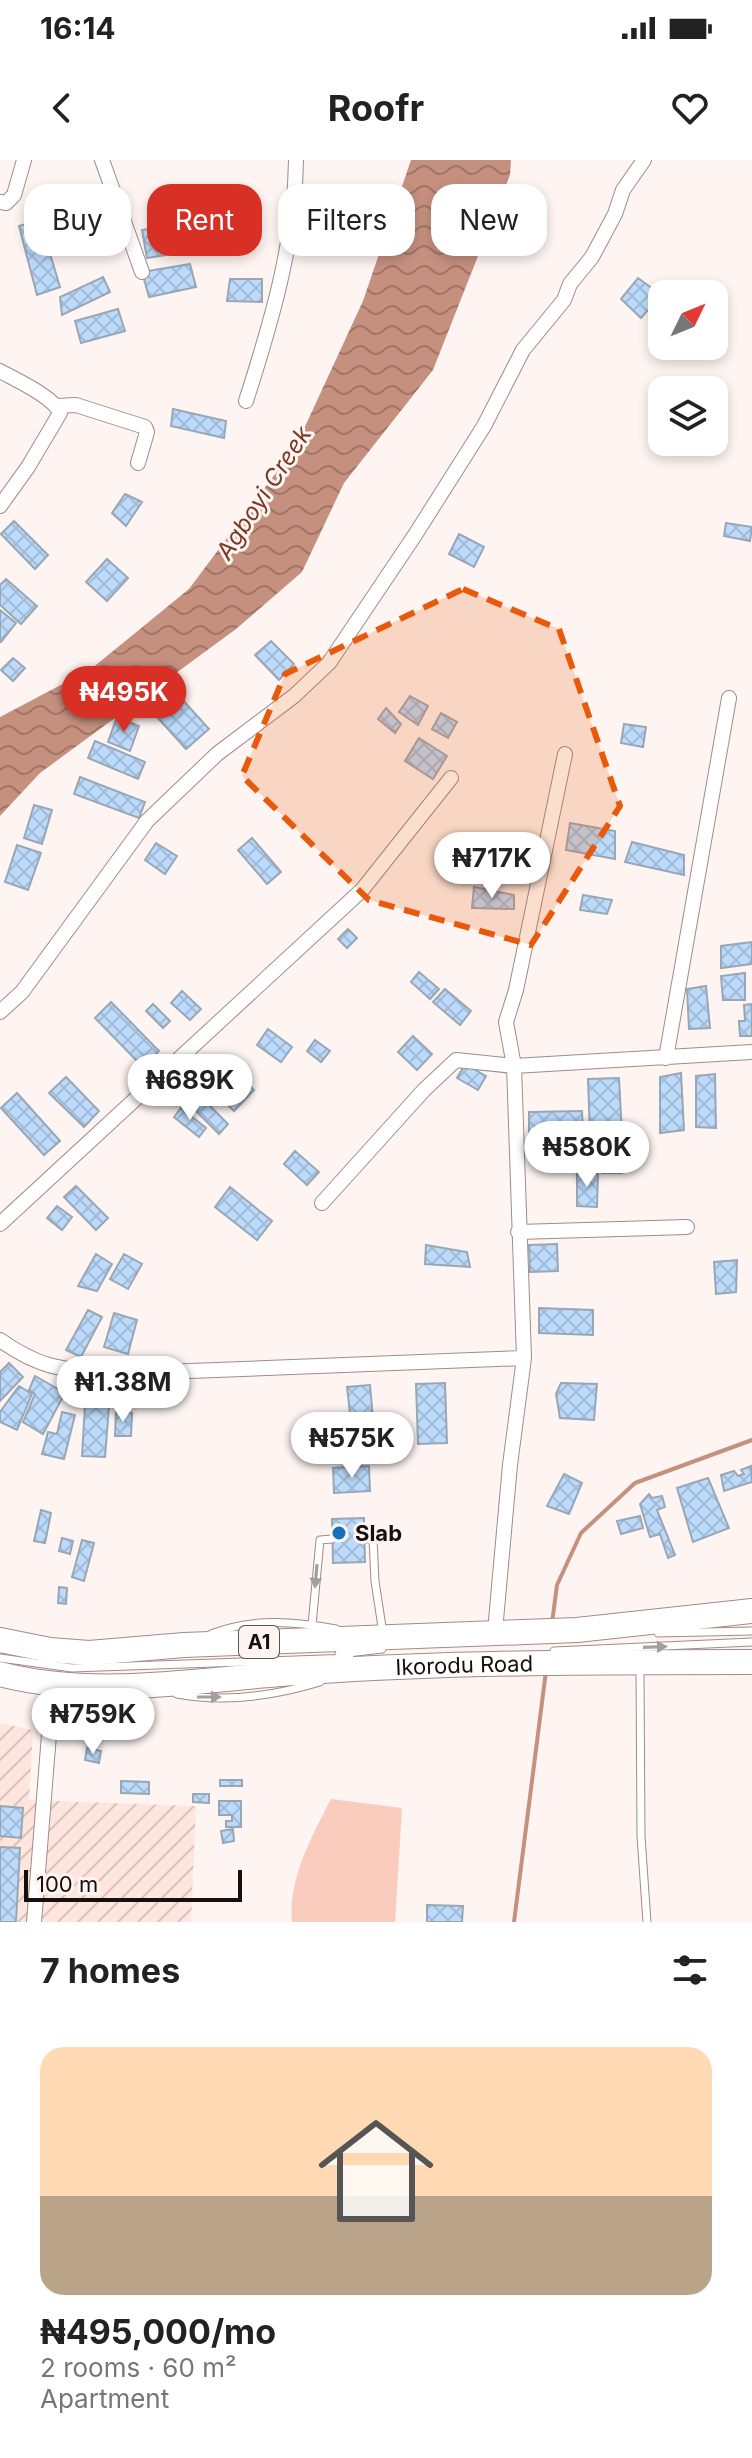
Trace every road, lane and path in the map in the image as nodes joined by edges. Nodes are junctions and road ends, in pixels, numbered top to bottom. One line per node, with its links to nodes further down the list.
1 (24, 160): 5 (street)
2 (102, 160): 6 (street)
3 (296, 160): 8 (street)
4 (644, 160): 15 (street)
5 (0, 202)
6 (142, 272)
7 (0, 371): 9 (street)
8 (246, 401)
9 (57, 406): 10 (street); 11 (street)
10 (138, 463)
11 (0, 506)
12 (729, 698): 17 (street)
13 (565, 754): 18 (street)
14 (451, 778): 20 (street)
15 (0, 1012)
16 (752, 1052): 17 (street)
17 (666, 1058): 18 (street)
18 (514, 1066): 19 (street); 22 (street)
19 (322, 1203)
20 (0, 1224)
21 (687, 1227): 22 (street)
22 (518, 1232): 24 (street)
23 (0, 1340): 24 (street)
24 (524, 1358): 37 (street)
25 (332, 1539): 29 (lane, one-way to 29)
26 (365, 1539): 30 (lane)
27 (752, 1603): 38 (highway, Ikorodu Road / A1)
28 (752, 1611): 38 (highway, Ikorodu Road / A1)
29 (312, 1625): 31 (lane); 39 (lane)
30 (382, 1627): 31 (highway, Ikorodu Road / A1); 37 (highway, Ikorodu Road / A1)
31 (338, 1629): 39 (highway, Ikorodu Road / A1)
32 (752, 1631): 33 (lane)
33 (656, 1633)
34 (624, 1635): 38 (lane)
35 (0, 1640): 39 (highway, Ikorodu Road / A1)
36 (752, 1642): 38 (lane, one-way to 36)
37 (513, 1644): 38 (highway, Ikorodu Road / A1); 38 (highway, Ikorodu Road / A1); 39 (highway, Ikorodu Road / A1); 40 (lane); 46 (lane); 50 (highway, Ikorodu Road / A1); 51 (highway, Ikorodu Road / A1)
38 (577, 1644): 42 (lane); 47 (highway, Ikorodu Road / A1); 48 (highway, Ikorodu Road / A1)
39 (184, 1645)
40 (411, 1645)
41 (396, 1647): 44 (lane)
42 (548, 1652)
43 (0, 1658): 44 (lane)
44 (302, 1658): 45 (lane)
45 (381, 1658)
46 (396, 1658)
47 (752, 1663): 48 (highway, Ikorodu Road / A1)
48 (640, 1670): 55 (lane)
49 (0, 1674): 52 (highway, Ikorodu Road / A1)
50 (320, 1682): 51 (highway, Ikorodu Road / A1); 53 (lane, one-way to 50)
51 (178, 1684): 53 (highway, Ikorodu Road / A1)
52 (53, 1685): 53 (highway, Ikorodu Road / A1); 54 (street)
53 (132, 1685)
54 (34, 1922)
55 (647, 1922)

